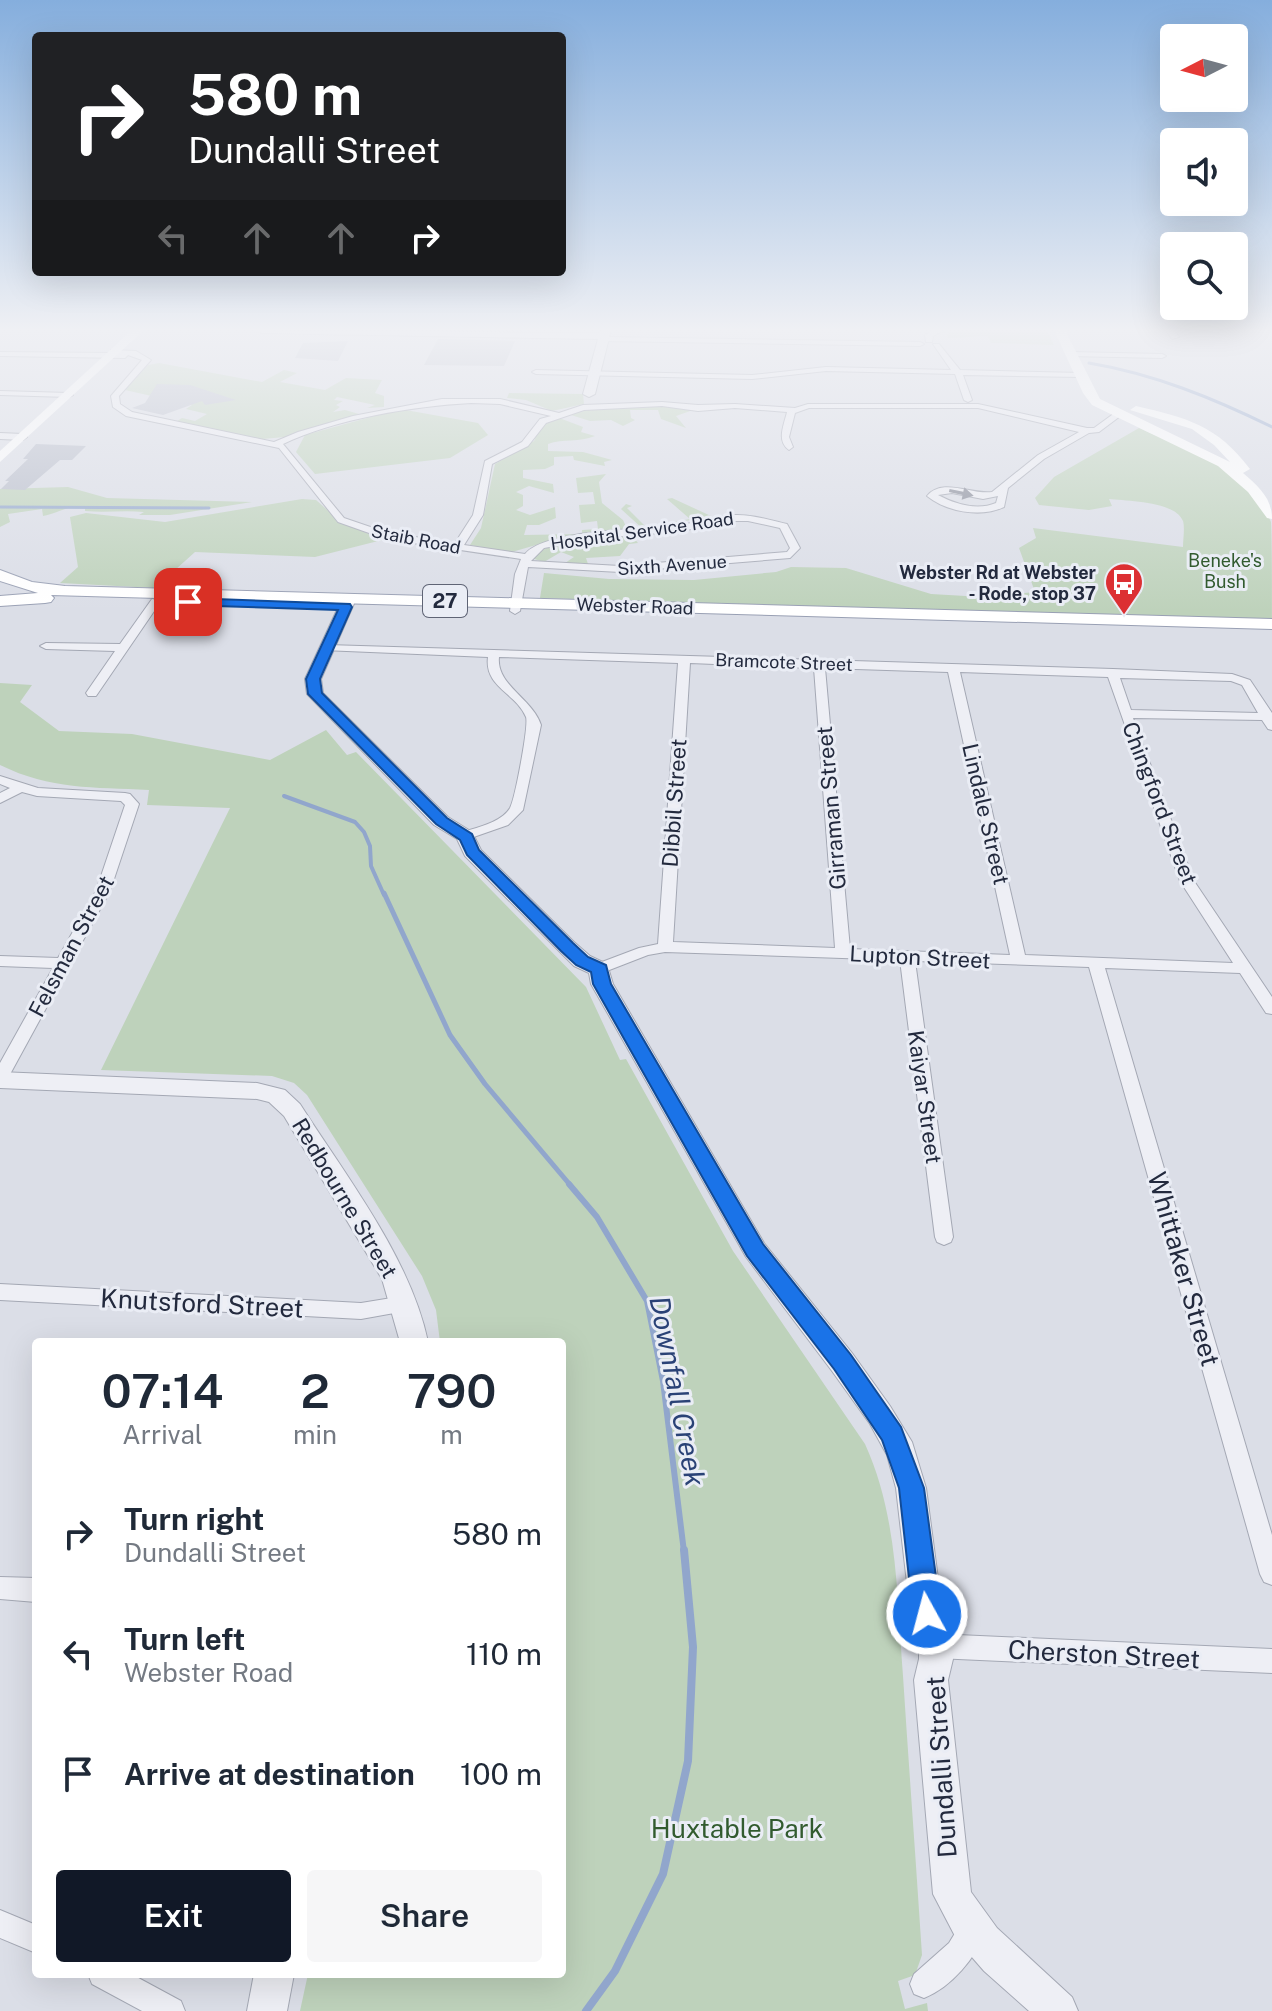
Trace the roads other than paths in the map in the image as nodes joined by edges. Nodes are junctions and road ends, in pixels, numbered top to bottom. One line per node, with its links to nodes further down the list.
1 (37, 424): 12 (main road)
2 (169, 424): 13 (street)
3 (339, 424): 13 (street)
4 (540, 424): 19 (street)
5 (789, 424): 14 (street)
6 (1056, 424): 10 (street)
7 (1100, 424): 10 (street)
8 (1138, 424): 17 (main road)
9 (1189, 424): 17 (main road)
10 (1087, 431): 16 (street)
11 (0, 436): 12 (street)
12 (23, 437): 15 (main road)
13 (276, 444): 19 (street, Staib Road)
14 (789, 447)
15 (0, 458)
16 (1004, 489): 16 (street, one-way to 16)
17 (1253, 489): 18 (main road)
18 (1272, 515)
19 (457, 547): 21 (street, Staib Road)
20 (790, 555): 21 (street, Hospital Service Road); 22 (street, Sixth Avenue)
21 (524, 560): 22 (street, Sixth Avenue); 24 (street, Hospital Service Road)
22 (554, 567): 24 (street, Sixth Avenue)
23 (0, 575): 27 (main road, Webster Road / 27)
24 (521, 576): 28 (street, Hospital Service Road)
25 (0, 601): 26 (main road, Webster Road / 27)
26 (156, 601): 27 (main road, Webster Road / 27); 32 (street)
27 (348, 603): 28 (main road, Webster Road / 27); 33 (street)
28 (516, 607): 29 (main road, Webster Road / 27); 30 (main road, Webster Road / 27)
29 (1272, 624)
30 (1272, 632)
31 (46, 646): 32 (street)
32 (123, 648): 39 (street)
33 (327, 648): 34 (street, Bramcote Street); 45 (street)
34 (494, 653): 35 (street, Bramcote Street); 45 (street)
35 (684, 659): 36 (street, Bramcote Street); 46 (street, Dibbil Street)
36 (819, 663): 37 (street, Bramcote Street); 47 (street, Girraman Street)
37 (953, 667): 38 (street, Bramcote Street); 50 (street, Lindale Street)
38 (1113, 673): 40 (street, Chingford Street); 41 (street, Bramcote Street)
39 (92, 693)
40 (1126, 714): 41 (street); 53 (street, Chingford Street)
41 (1270, 721)
42 (0, 780): 43 (street, Felsman Street)
43 (19, 788): 44 (street); 51 (street, Felsman Street)
44 (0, 799)
45 (465, 836): 54 (street)
46 (665, 947): 47 (street, Lupton Street); 54 (street, Lupton Street)
47 (843, 953): 48 (street, Lupton Street)
48 (907, 957): 50 (street, Lupton Street); 57 (street, Kaiyar Street)
49 (0, 961): 51 (street)
50 (1019, 961): 52 (street, Lupton Street)
51 (64, 963): 56 (street, Felsman Street)
52 (1096, 964): 53 (street, Lupton Street); 61 (street, Whittaker Street)
53 (1245, 968): 55 (street, Chingford Street)
54 (599, 969): 64 (street, Dundalli Street)
55 (1272, 1009)
56 (0, 1079): 59 (street, Redbourne Street)
57 (944, 1237)
58 (0, 1292): 59 (street, Knutsford Street)
59 (404, 1304): 60 (street, Redbourne Street)
60 (413, 1338)
61 (1272, 1574)
62 (0, 1588): 63 (street)
63 (32, 1590)
64 (936, 1646): 65 (street, Cherston Street); 67 (street, Dundalli Street)
65 (1272, 1661)
66 (0, 1924): 68 (street)
67 (973, 1930): 71 (street); 74 (street, Dundalli Street)
68 (32, 1937)
69 (109, 1978): 72 (street)
70 (273, 1978): 73 (street)
71 (924, 1984)
72 (171, 2011)
73 (267, 2011)
74 (1058, 2011)

